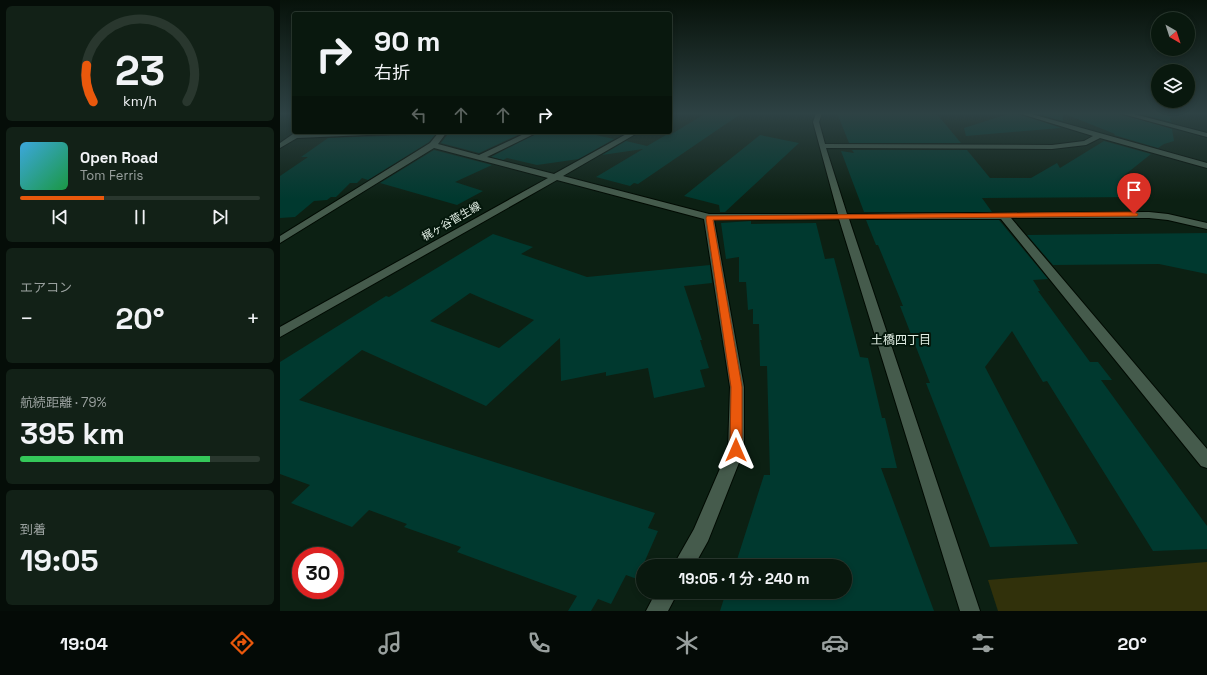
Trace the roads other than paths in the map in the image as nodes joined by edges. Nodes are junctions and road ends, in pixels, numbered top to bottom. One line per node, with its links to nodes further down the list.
1 (436, 142): 7 (street)
2 (513, 142): 9 (street)
3 (618, 142): 11 (street, 梶ヶ谷菅生線)
4 (821, 142): 8 (street)
5 (1088, 142): 8 (street)
6 (1122, 142): 10 (street)
7 (433, 145): 9 (street); 16 (street)
8 (822, 146): 13 (street)
9 (480, 157): 11 (street)
10 (1207, 166)
11 (554, 177): 14 (street); 17 (street, 梶ヶ谷菅生線)
12 (1003, 215): 13 (street); 15 (street); 18 (street)
13 (843, 216): 14 (street); 22 (street)
14 (709, 218): 19 (street)
15 (1207, 226)
16 (280, 240)
17 (280, 333)
18 (1207, 461)
19 (687, 559)
20 (664, 599): 21 (street)
21 (656, 611)
22 (970, 611)

